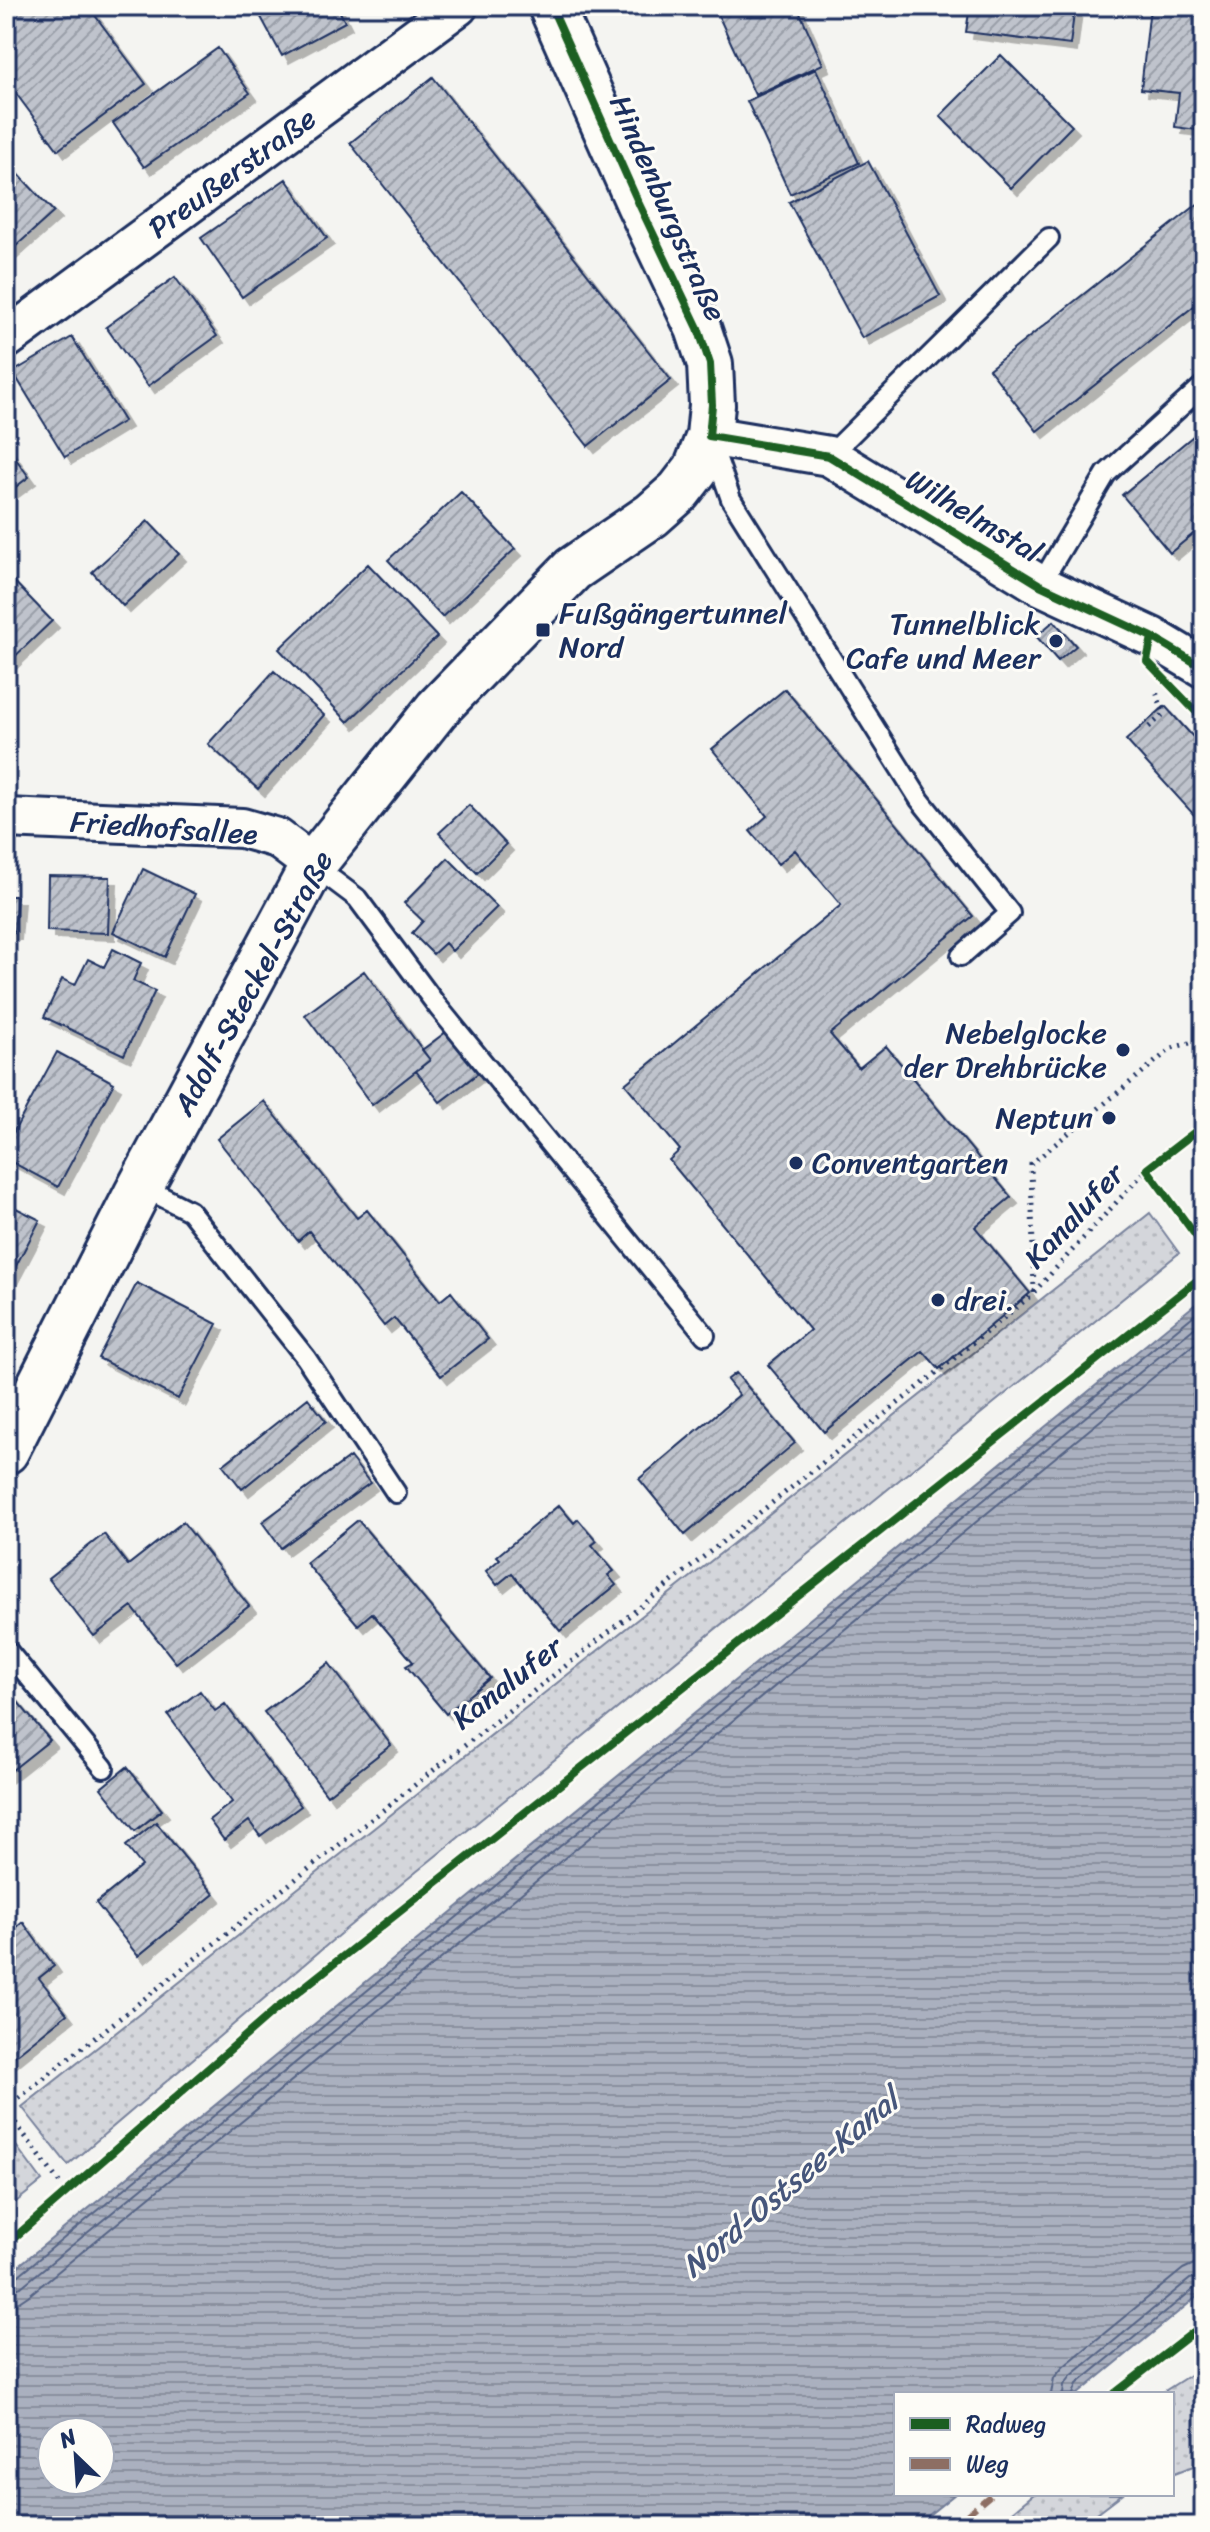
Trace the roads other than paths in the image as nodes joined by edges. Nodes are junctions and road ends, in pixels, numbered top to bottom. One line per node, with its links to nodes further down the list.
1 (458, 6): 4 (street, Preußerstraße)
2 (551, 6): 6 (street, Hindenburgstraße)
3 (1049, 238): 7 (lane)
4 (6, 339)
5 (1204, 385): 8 (lane)
6 (709, 436): 7 (street, Wilhelmstal); 11 (street, Adolf-Steckel-Straße); 12 (lane)
7 (829, 456): 8 (street, Wilhelmstal)
8 (1040, 585): 9 (street, Wilhelmstal)
9 (1204, 668)
10 (6, 818): 11 (street, Friedhofsallee)
11 (313, 865): 13 (street, Adolf-Steckel-Straße); 14 (lane)
12 (961, 956)
13 (141, 1186): 15 (street, Adolf-Steckel-Straße); 16 (lane)
14 (705, 1335)
15 (6, 1451)
16 (396, 1493)
17 (6, 1649): 18 (lane)
18 (104, 1768)

